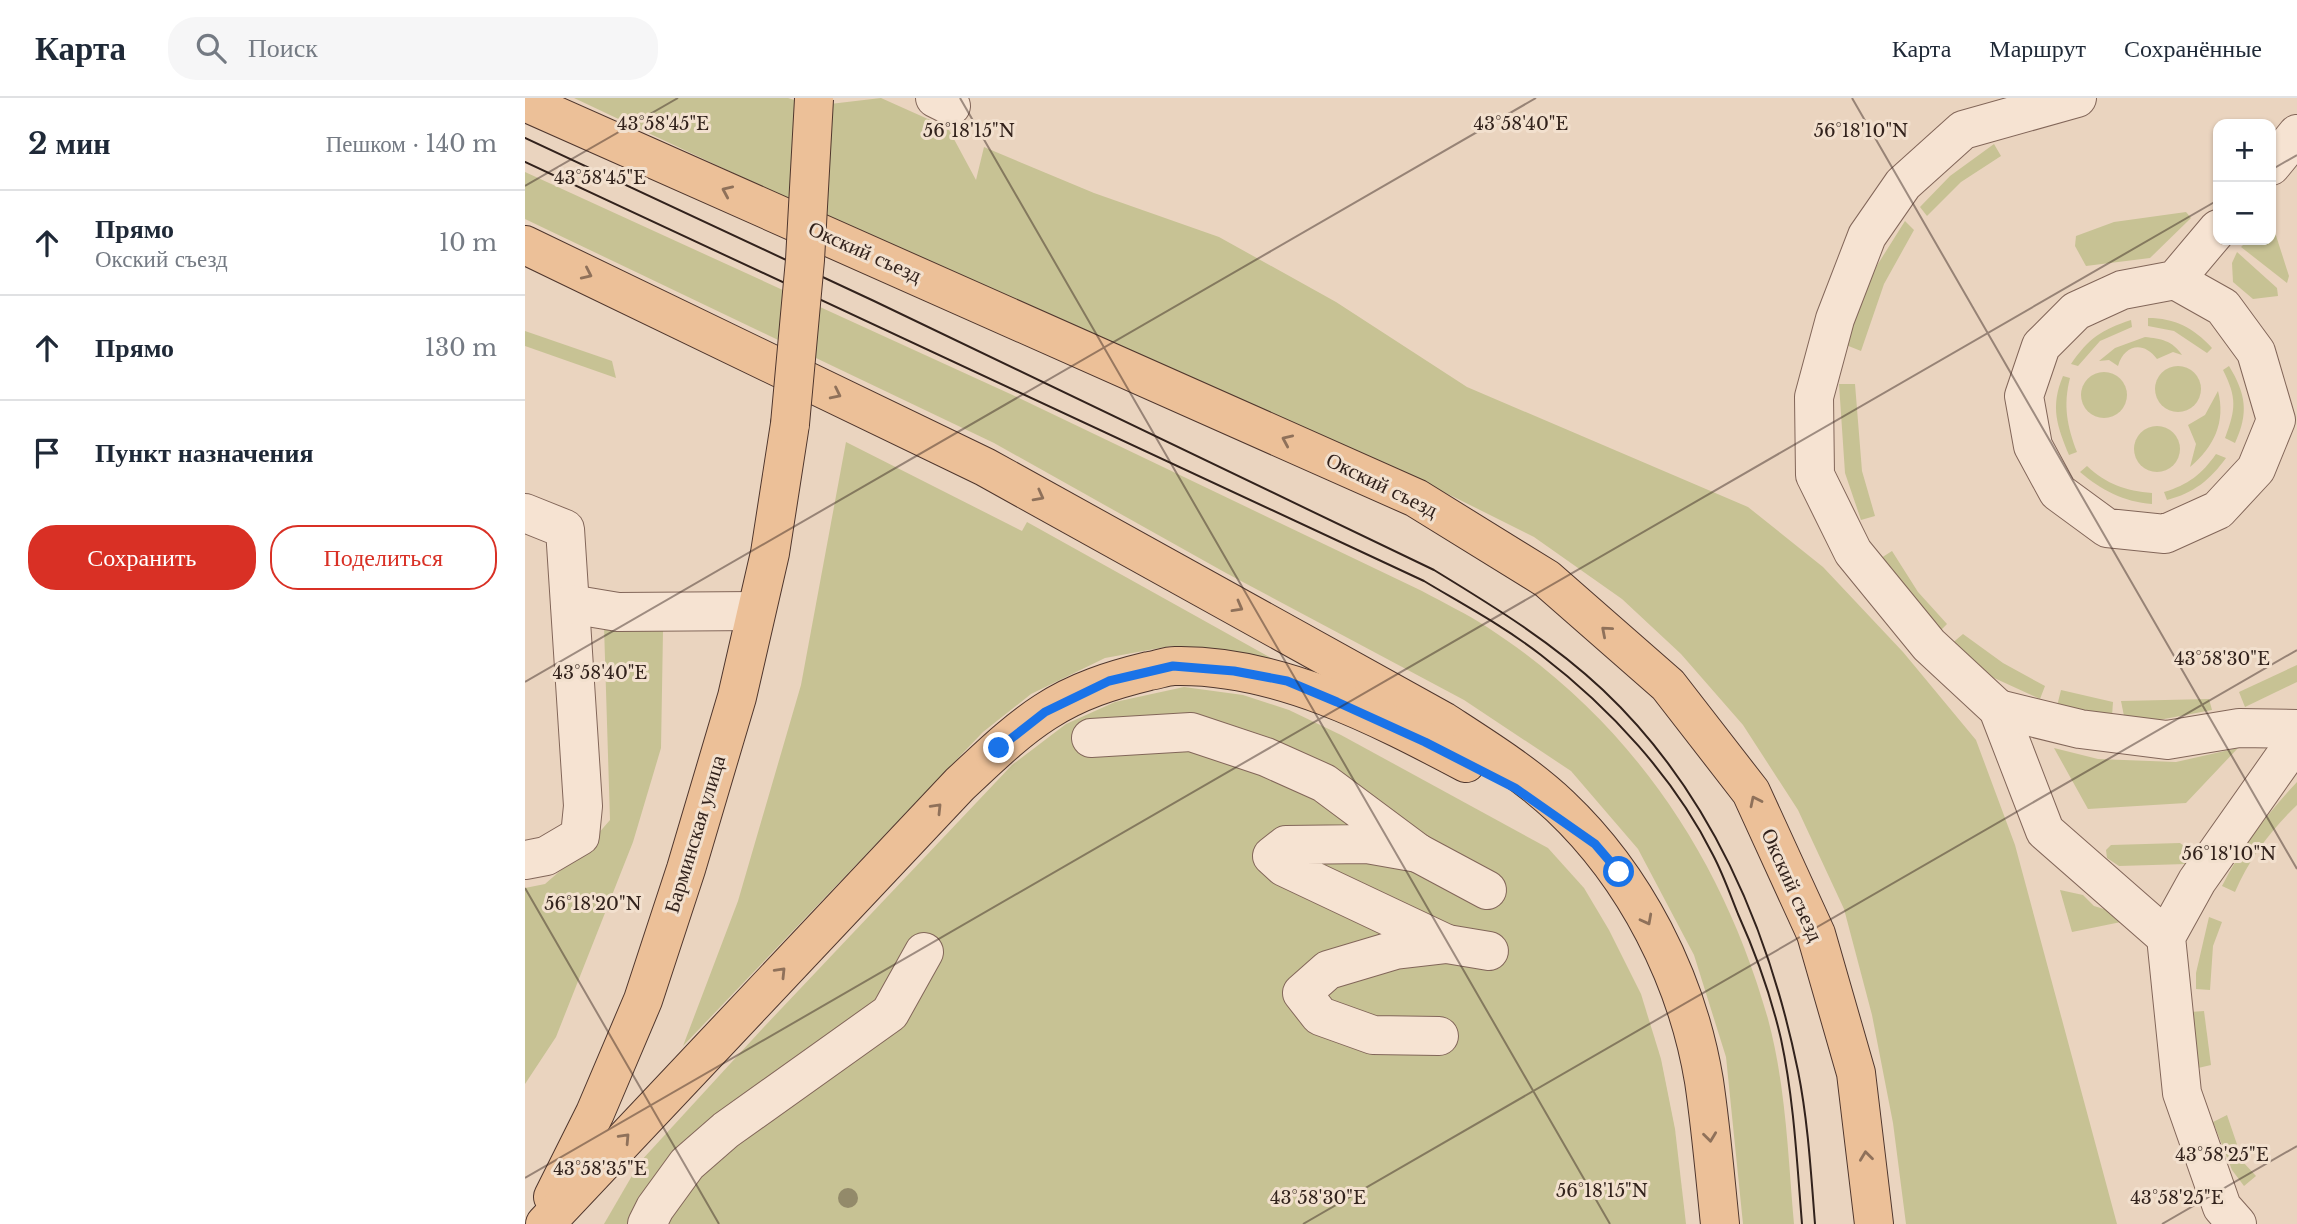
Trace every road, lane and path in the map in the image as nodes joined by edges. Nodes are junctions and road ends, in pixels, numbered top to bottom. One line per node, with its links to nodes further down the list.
1 (2077, 98): 13 (street)
2 (814, 99): 12 (main road, Барминская улица, bridge)
3 (525, 102): 30 (main road, Окский съезд, one-way to 3)
4 (2297, 134): 5 (street)
5 (2276, 160)
6 (2213, 235): 8 (street)
7 (525, 244): 17 (main road, one-way to 17)
8 (2175, 280): 9 (street); 9 (street)
9 (2286, 416)
10 (525, 513): 11 (street)
11 (570, 604): 12 (street); 19 (street)
12 (756, 611): 26 (main road, Барминская улица)
13 (1998, 709): 14 (street); 21 (street)
14 (2297, 729)
15 (1091, 738): 18 (street)
16 (2297, 745): 21 (street)
17 (1595, 844): 27 (main road, one-way to 17); 29 (main road, one-way to 29)
18 (1417, 852): 20 (street); 22 (street)
19 (525, 860)
20 (1487, 890)
21 (2167, 937): 31 (street)
22 (1447, 944): 23 (street); 25 (street)
23 (1489, 951)
24 (924, 952): 28 (street)
25 (1439, 1036)
26 (539, 1224)
27 (545, 1224)
28 (647, 1224)
29 (1720, 1224)
30 (1874, 1224)
31 (2237, 1224)

